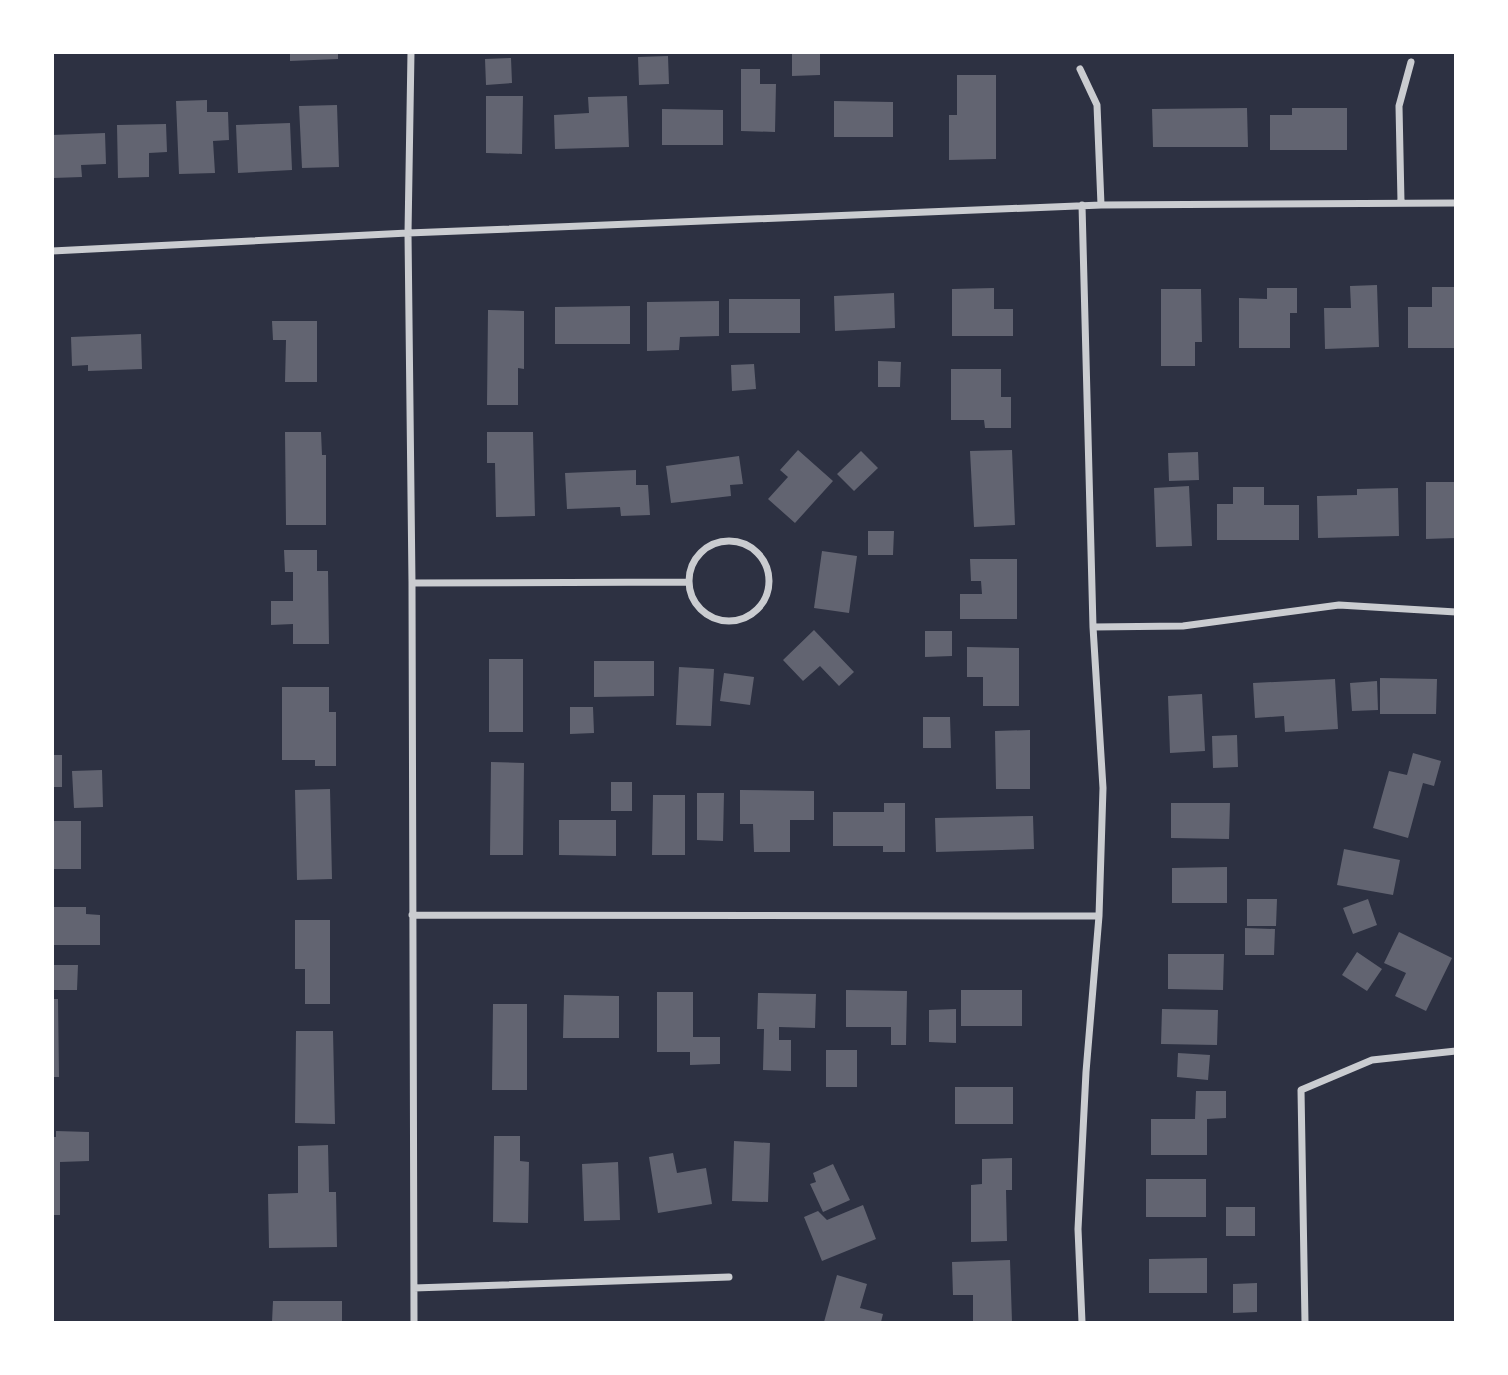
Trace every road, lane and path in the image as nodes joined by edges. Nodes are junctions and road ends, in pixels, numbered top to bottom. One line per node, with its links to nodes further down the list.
1 (411, 52): 8 (street)
2 (1411, 62): 4 (street)
3 (1080, 69): 7 (street)
4 (1401, 202): 5 (street); 7 (street)
5 (1455, 204)
6 (1082, 205): 7 (street); 8 (street); 13 (street)
7 (1101, 205)
8 (408, 233): 9 (street); 11 (street)
9 (52, 251)
10 (689, 582): 10 (street); 11 (street)
11 (412, 583): 14 (street)
12 (1455, 612): 13 (street)
13 (1093, 627): 15 (street)
14 (412, 915): 15 (street); 18 (street)
15 (1099, 916): 20 (street)
16 (1455, 1051): 21 (street)
17 (729, 1277): 18 (street)
18 (414, 1288): 19 (street)
19 (414, 1322)
20 (1082, 1322)
21 (1305, 1322)

